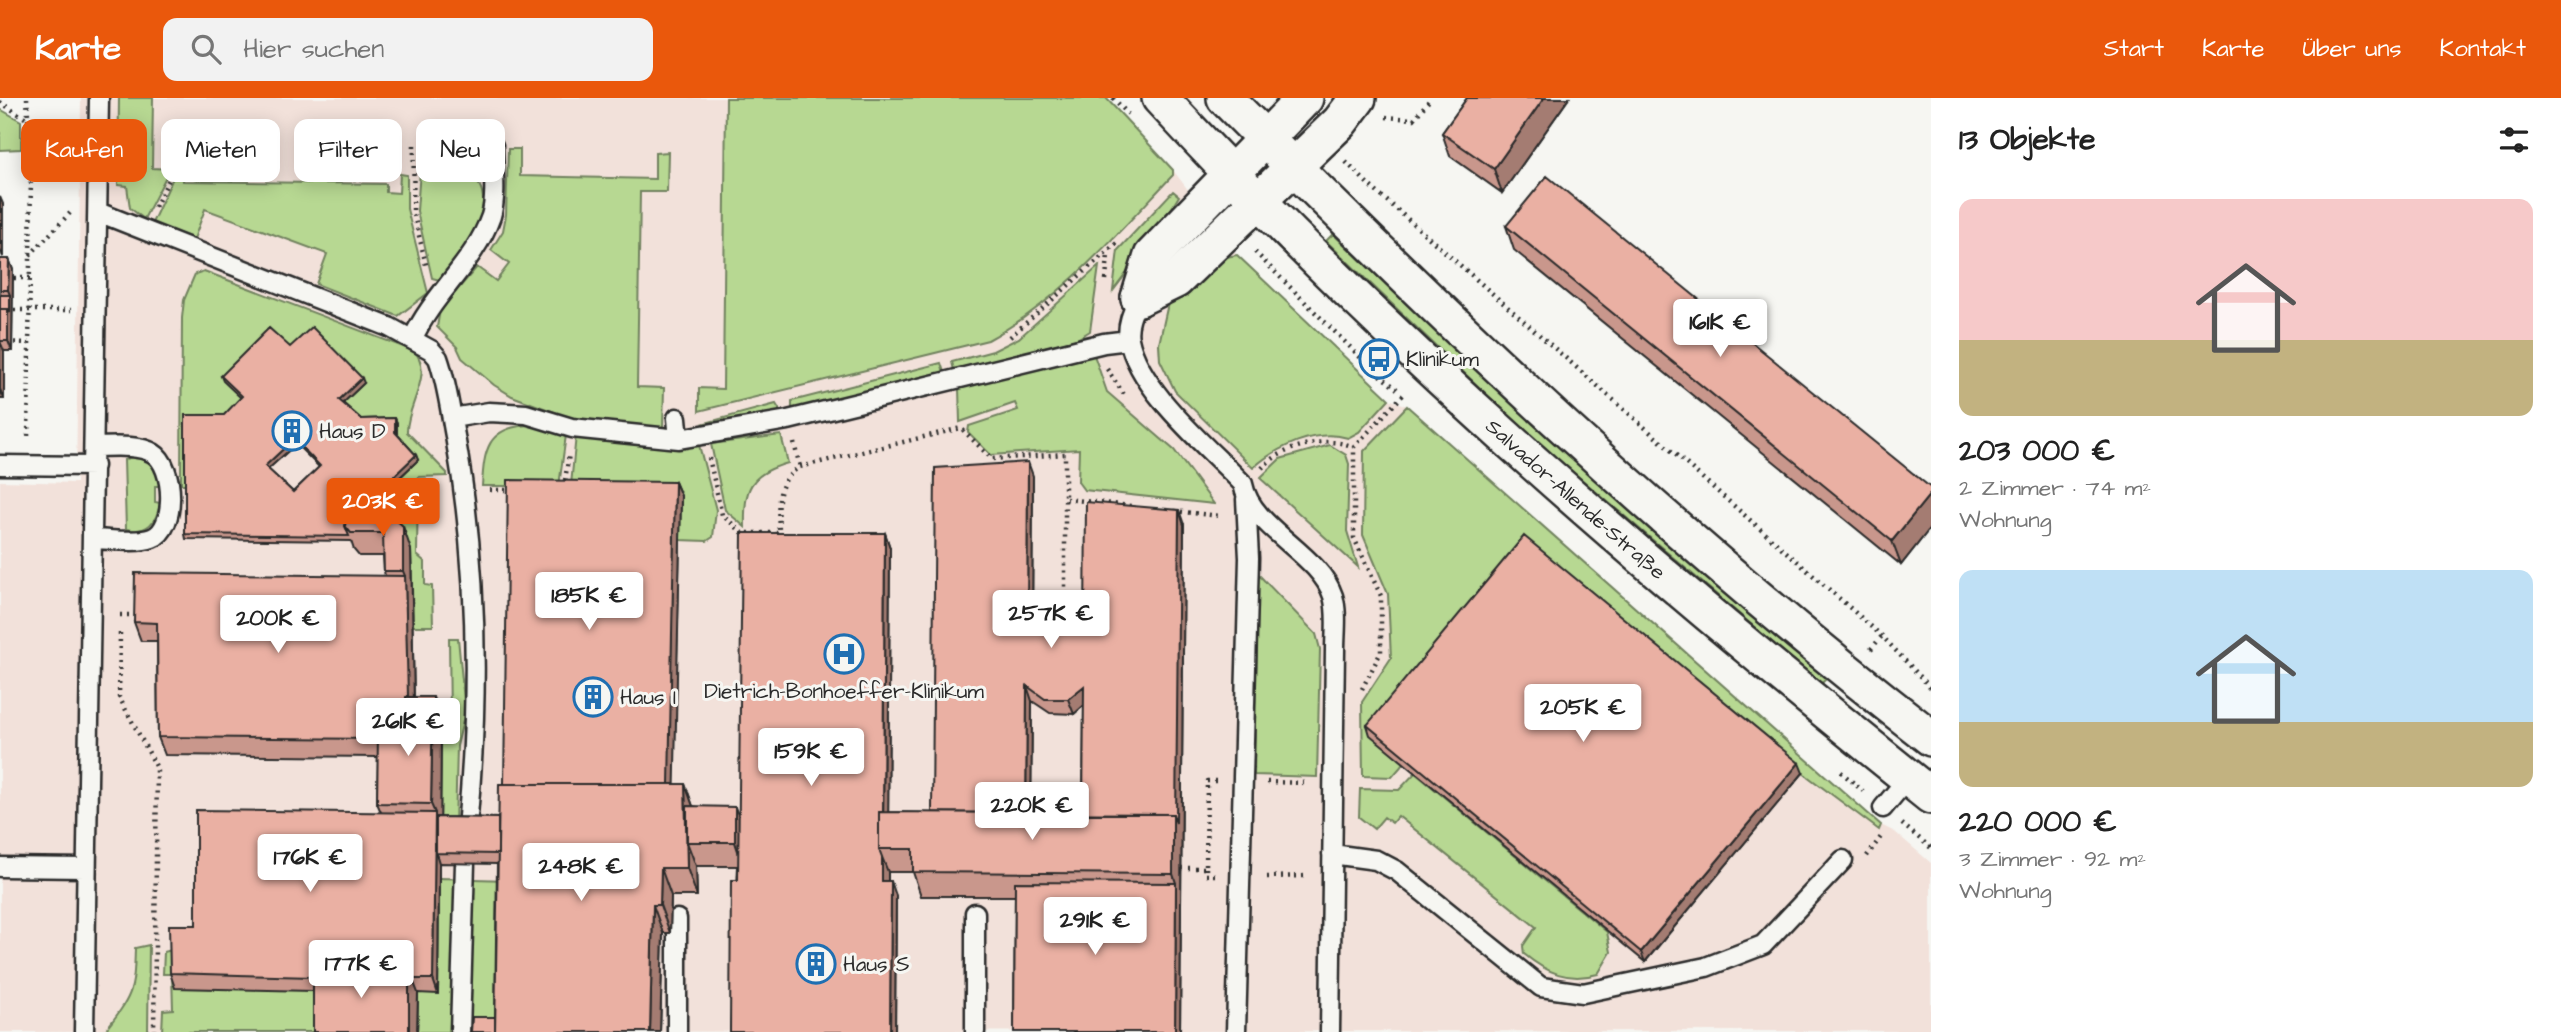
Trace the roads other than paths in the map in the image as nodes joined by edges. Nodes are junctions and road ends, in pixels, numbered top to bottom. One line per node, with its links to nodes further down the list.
1 (99, 98): 11 (lane)
2 (1160, 98): 8 (street, Salvador-Allende-Straße)
3 (1225, 98): 6 (street, Salvador-Allende-Straße)
4 (1305, 98): 6 (street)
5 (1370, 107): 7 (street)
6 (1265, 139): 7 (street, Salvador-Allende-Straße); 8 (street)
7 (1293, 168): 10 (street); 23 (street, Salvador-Allende-Straße)
8 (1233, 172): 10 (street, Salvador-Allende-Straße); 12 (street)
9 (492, 182): 13 (lane)
10 (1260, 200): 12 (street); 25 (street, Salvador-Allende-Straße)
11 (98, 210): 13 (lane); 18 (lane)
12 (1139, 298): 14 (lane)
13 (413, 338): 15 (lane)
14 (1129, 340): 17 (lane); 21 (lane)
15 (452, 418): 17 (lane); 27 (lane)
16 (677, 418): 17 (lane)
17 (679, 439)
18 (94, 447): 20 (lane); 22 (lane)
19 (0, 465): 20 (lane)
20 (94, 466): 22 (lane)
21 (1244, 492): 28 (lane); 39 (lane)
22 (92, 539): 32 (lane)
23 (1931, 738)
24 (1931, 747): 25 (street)
25 (1919, 787): 26 (lane)
26 (1883, 807)
27 (467, 828)
28 (1332, 854): 29 (lane); 40 (lane)
29 (1843, 860)
30 (465, 863): 36 (lane)
31 (0, 867): 32 (lane)
32 (85, 868): 35 (lane)
33 (975, 913): 38 (lane)
34 (677, 919): 37 (lane)
35 (84, 1032)
36 (460, 1032)
37 (677, 1032)
38 (975, 1032)
39 (1236, 1032)
40 (1330, 1032)

